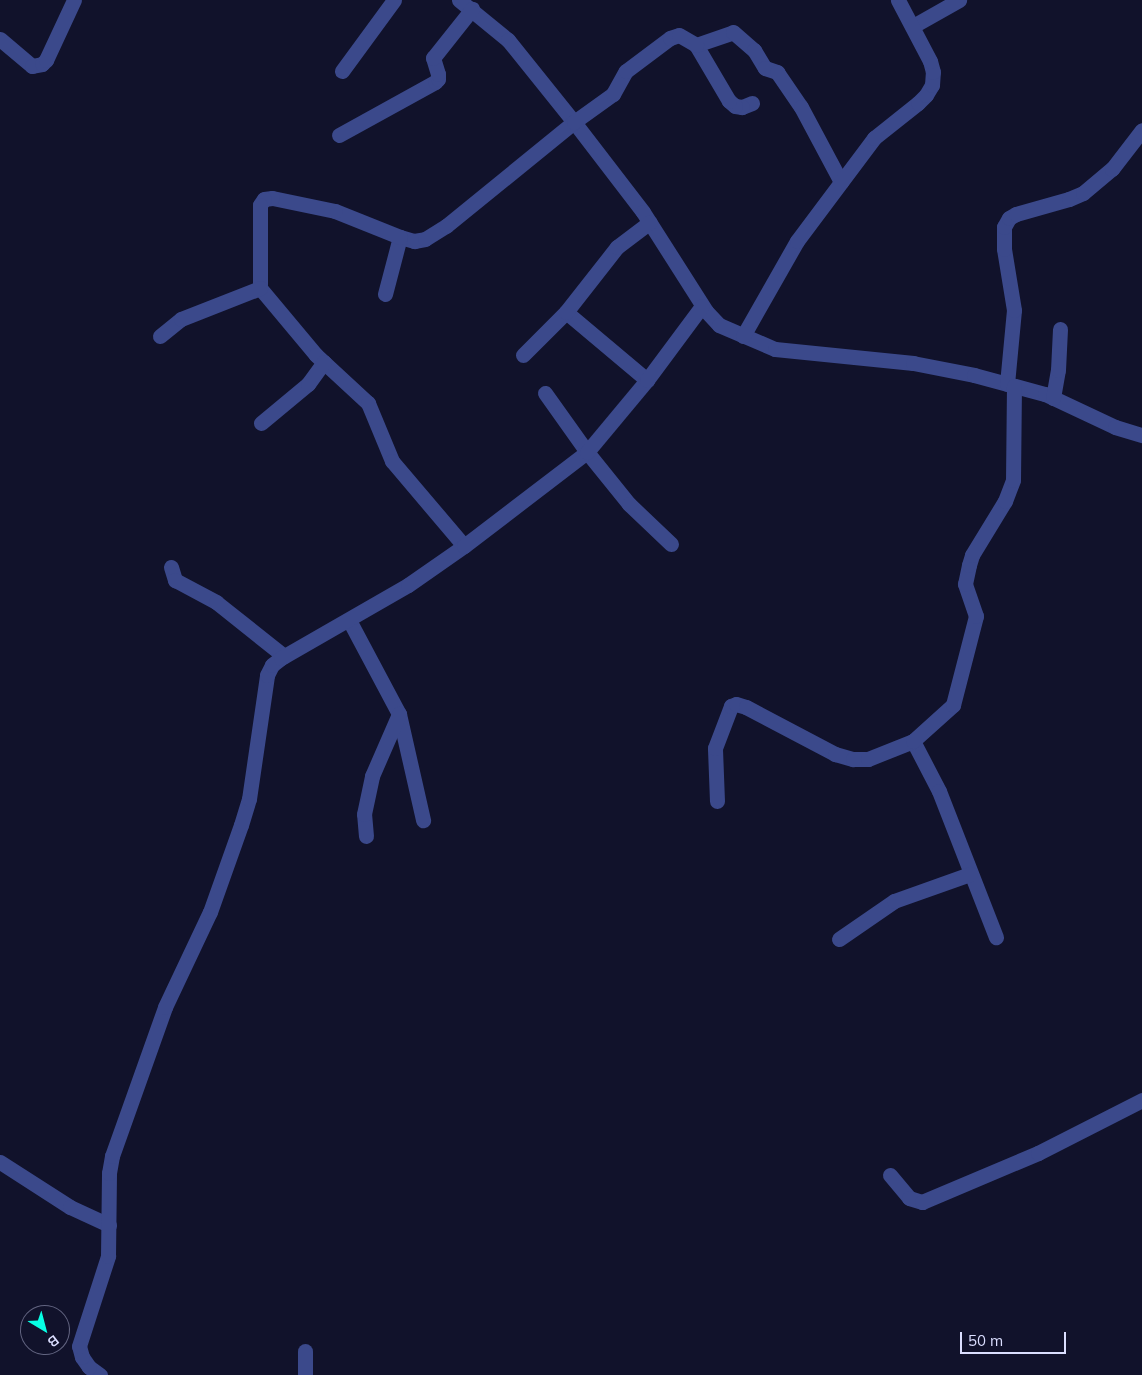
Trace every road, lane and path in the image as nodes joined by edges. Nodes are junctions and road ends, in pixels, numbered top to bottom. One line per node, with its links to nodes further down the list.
1 (74, 0): 7 (street)
2 (394, 0): 9 (street)
3 (898, 0): 6 (street)
4 (960, 0): 6 (street)
5 (465, 3): 11 (street); 13 (street)
6 (913, 26): 14 (street)
7 (0, 39)
8 (696, 45): 10 (street); 11 (street); 14 (street)
9 (342, 71)
10 (752, 103)
11 (574, 122): 15 (street); 16 (street)
12 (1142, 130): 27 (street)
13 (339, 135)
14 (841, 182): 23 (street)
15 (650, 222): 19 (street); 20 (street)
16 (400, 237): 17 (street); 18 (street)
17 (260, 288): 22 (street); 25 (street)
18 (385, 294)
19 (702, 306): 23 (street); 26 (street)
20 (566, 312): 24 (street); 26 (street)
21 (1060, 329): 29 (street)
22 (160, 336)
23 (743, 336): 27 (street)
24 (523, 355)
25 (324, 362): 30 (street); 34 (street)
26 (647, 380): 32 (street)
27 (1010, 385): 29 (street); 39 (street)
28 (545, 394): 32 (street)
29 (1053, 398): 31 (street)
30 (261, 423)
31 (1142, 435)
32 (586, 452): 33 (street); 34 (street)
33 (671, 544)
34 (464, 546): 36 (street)
35 (171, 567): 37 (street)
36 (349, 620): 37 (street); 38 (street)
37 (284, 656): 49 (street)
38 (399, 714): 41 (street); 42 (street)
39 (913, 741): 40 (street); 43 (street)
40 (718, 800)
41 (423, 820)
42 (366, 836)
43 (970, 874): 44 (street); 45 (street)
44 (996, 937)
45 (839, 939)
46 (1142, 1100): 48 (street)
47 (0, 1162): 49 (street)
48 (890, 1175)
49 (109, 1225): 51 (street)
50 (305, 1351): 52 (street)
51 (100, 1375)
52 (305, 1375)

